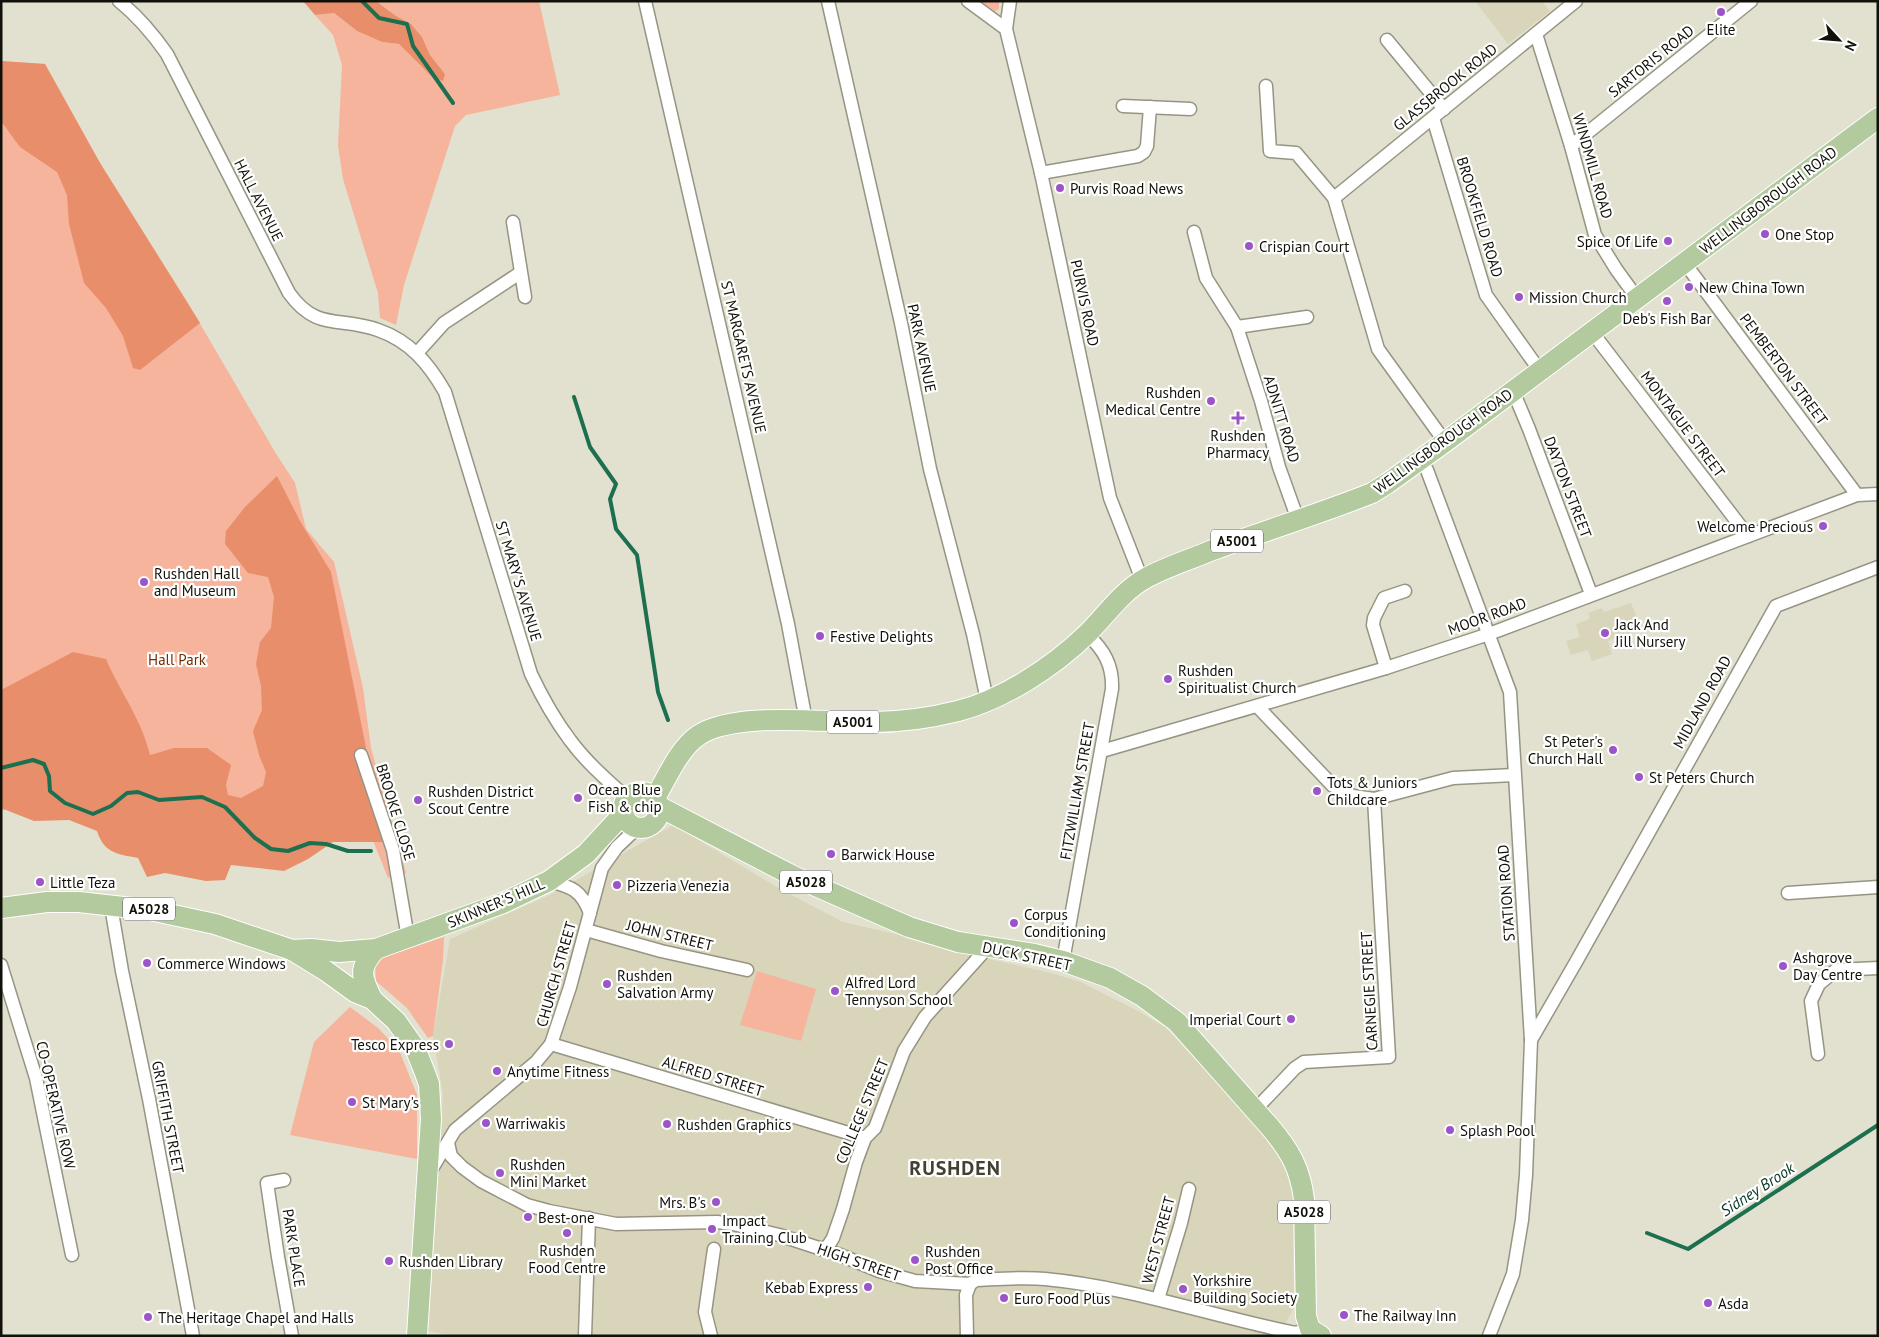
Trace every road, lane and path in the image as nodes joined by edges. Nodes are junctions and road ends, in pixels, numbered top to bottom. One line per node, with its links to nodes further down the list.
1 (120, 1): 30 (street, HALL AVENUE)
2 (645, 1): 48 (street, ST MARGARETS AVENUE)
3 (828, 1): 46 (street, PARK AVENUE)
4 (968, 1): 8 (street)
5 (1010, 1): 8 (street, PURVIS ROAD)
6 (1576, 1): 9 (street, GLASSBROOK ROAD)
7 (1751, 1): 18 (street, SARTORIS ROAD)
8 (1006, 29): 19 (street, PURVIS ROAD)
9 (1536, 34): 15 (street, GLASSBROOK ROAD); 18 (street, WINDMILL ROAD)
10 (1387, 40): 15 (street)
11 (1266, 86): 20 (street)
12 (1123, 106): 13 (street)
13 (1150, 107): 14 (street); 19 (street)
14 (1190, 109)
15 (1444, 109): 16 (street, GLASSBROOK ROAD)
16 (1433, 118): 20 (street, GLASSBROOK ROAD); 31 (street, BROOKFIELD ROAD)
17 (1878, 118): 23 (main road, WELLINGBOROUGH ROAD / A5001)
18 (1571, 146): 26 (street, WINDMILL ROAD)
19 (1041, 173): 40 (street, PURVIS ROAD)
20 (1334, 198): 33 (street)
21 (513, 222): 24 (street)
22 (1194, 232): 28 (street, ADNITT ROAD)
23 (1684, 262): 26 (main road, WELLINGBOROUGH ROAD / A5001); 36 (street, PEMBERTON STREET)
24 (520, 273): 25 (street); 30 (street)
25 (525, 297)
26 (1637, 298): 29 (main road, WELLINGBOROUGH ROAD / A5001)
27 (1308, 317): 28 (street)
28 (1237, 327): 37 (street, ADNITT ROAD)
29 (1592, 332): 31 (main road, WELLINGBOROUGH ROAD / A5001); 38 (street, MONTAGUE STREET)
30 (417, 353): 54 (street, ST MARY'S AVENUE)
31 (1540, 370): 32 (main road, WELLINGBOROUGH ROAD / A5001)
32 (1511, 392): 33 (main road, WELLINGBOROUGH ROAD / A5001); 42 (street, DAYTON STREET)
33 (1445, 442): 34 (main road, WELLINGBOROUGH ROAD / A5001)
34 (1421, 460): 37 (main road, WELLINGBOROUGH ROAD / A5001); 44 (street, STATION ROAD)
35 (1878, 494): 36 (street, MOOR ROAD)
36 (1857, 495): 38 (street, MOOR ROAD)
37 (1298, 520): 40 (main road, WELLINGBOROUGH ROAD / A5001)
38 (1748, 536): 42 (street, MOOR ROAD)
39 (1878, 568): 72 (street, MIDLAND ROAD)
40 (1143, 579): 43 (main road, WELLINGBOROUGH ROAD / A5001)
41 (1405, 592): 45 (street)
42 (1591, 594): 44 (street, MOOR ROAD)
43 (1087, 634): 46 (main road, WELLINGBOROUGH ROAD / A5001); 49 (street, FITZWILLIAM STREET)
44 (1490, 634): 45 (street, MOOR ROAD); 51 (street, STATION ROAD)
45 (1386, 668): 47 (street, MOOR ROAD)
46 (987, 700): 48 (main road, WELLINGBOROUGH ROAD / A5001)
47 (1258, 706): 49 (street, MOOR ROAD); 52 (street)
48 (806, 721): 53 (main road, WELLINGBOROUGH ROAD / A5001)
49 (1102, 751): 67 (street, FITZWILLIAM STREET)
50 (361, 755): 63 (street, BROOKE CLOSE)
51 (1514, 775): 52 (street); 72 (street, STATION ROAD)
52 (1374, 799): 75 (street, CARNEGIE STREET)
53 (658, 803): 54 (main road, A5028); 55 (main road); 64 (main road, DUCK STREET / A5028)
54 (625, 806): 55 (main road); 56 (main road, SKINNER'S HILL / A5028)
55 (637, 828): 61 (street, CHURCH STREET)
56 (549, 881): 61 (street); 63 (main road, SKINNER'S HILL / A5028)
57 (1878, 887): 58 (street)
58 (1788, 893)
59 (113, 904): 60 (main road, A5028); 66 (main road, A5028); 90 (street, GRIFFITH STREET)
60 (1, 908)
61 (590, 913): 62 (street, CHURCH STREET)
62 (586, 930): 70 (street, JOHN STREET); 73 (street, CHURCH STREET)
63 (408, 938): 65 (main road, SKINNER'S HILL / A5028)
64 (988, 947): 67 (main road, DUCK STREET / A5028); 78 (street, COLLEGE STREET)
65 (376, 949): 66 (main road, SKINNER'S HILL / A5028); 71 (main road, A5028)
66 (292, 950): 71 (main road, A5028)
67 (1063, 961): 75 (main road, DUCK STREET / A5028)
68 (1, 965): 86 (street, CO-OPERATIVE ROW)
69 (1878, 968): 74 (street)
70 (747, 970)
71 (372, 999): 76 (main road, A5028)
72 (1531, 1040): 96 (street, STATION ROAD)
73 (551, 1044): 77 (street, CHURCH STREET); 78 (street, ALFRED STREET)
74 (1818, 1054)
75 (1255, 1110): 89 (main road, DUCK STREET / A5028)
76 (431, 1119): 77 (street); 80 (main road, A5028)
77 (455, 1130): 79 (street, CHURCH STREET)
78 (865, 1138): 85 (street, COLLEGE STREET)
79 (448, 1143): 80 (street, CHURCH STREET); 83 (street, HIGH STREET)
80 (427, 1179): 92 (main road, A5028)
81 (284, 1180): 91 (street, PARK PLACE)
82 (1189, 1189): 88 (street, WEST STREET)
83 (588, 1218): 85 (street, HIGH STREET); 93 (street)
84 (714, 1249): 94 (street)
85 (821, 1249): 87 (street, HIGH STREET)
86 (72, 1255)
87 (970, 1284): 88 (street, HIGH STREET); 95 (street)
88 (1158, 1299): 89 (street, HIGH STREET)
89 (1305, 1333)
90 (193, 1336)
91 (292, 1336)
92 (417, 1336)
93 (585, 1336)
94 (712, 1336)
95 (967, 1336)
96 (1489, 1336)

